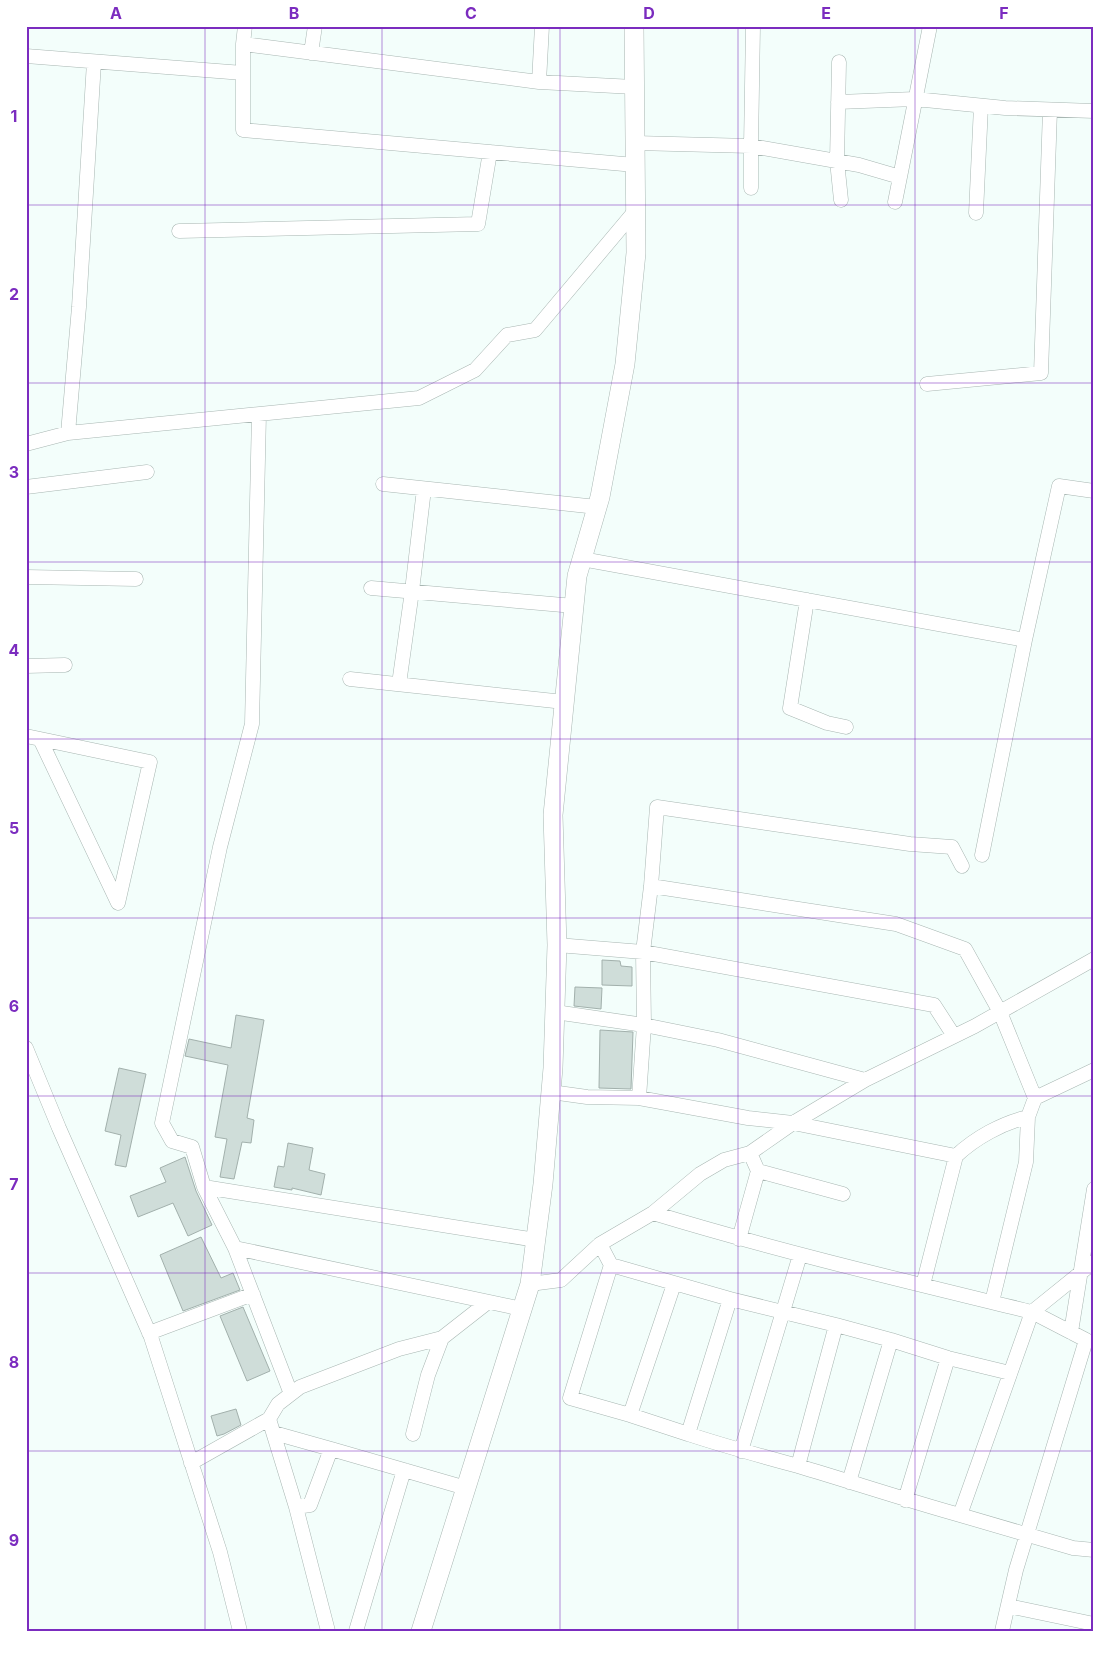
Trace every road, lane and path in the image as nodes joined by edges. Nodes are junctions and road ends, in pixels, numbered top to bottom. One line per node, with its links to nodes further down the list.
1 (245, 26): 7 (street)
2 (315, 26): 8 (street)
3 (542, 26): 13 (street)
4 (634, 26): 14 (street)
5 (753, 26): 21 (street)
6 (930, 26): 15 (street)
7 (244, 44): 8 (street); 12 (street)
8 (311, 53): 13 (street)
9 (26, 56): 10 (street)
10 (94, 62): 12 (street); 34 (street)
11 (839, 62): 16 (street)
12 (243, 73): 22 (street)
13 (539, 82): 14 (street)
14 (634, 87): 20 (street)
15 (915, 99): 16 (street); 17 (street); 25 (street)
16 (838, 102): 23 (street)
17 (981, 106): 18 (street); 30 (street)
18 (1050, 110): 19 (street); 32 (street)
19 (1094, 111)
20 (635, 143): 21 (street); 24 (street)
21 (751, 146): 23 (street); 26 (street)
22 (490, 152): 24 (street); 31 (street)
23 (836, 161): 25 (street); 27 (street)
24 (635, 165): 29 (street)
25 (900, 177): 28 (street)
26 (752, 188)
27 (841, 200)
28 (895, 202)
29 (635, 211): 33 (street); 41 (street)
30 (976, 213)
31 (179, 231)
32 (927, 384)
33 (259, 414): 34 (street); 79 (street)
34 (68, 433): 35 (street)
35 (26, 444)
36 (147, 472): 38 (street)
37 (383, 484): 39 (street)
38 (26, 487)
39 (424, 489): 41 (street); 46 (street)
40 (1094, 491): 49 (street)
41 (597, 507): 42 (street)
42 (582, 559): 47 (street); 48 (street)
43 (26, 577): 44 (street)
44 (136, 579)
45 (370, 588): 46 (street)
46 (412, 592): 48 (street); 53 (street)
47 (807, 600): 49 (street); 55 (street)
48 (574, 606): 54 (street)
49 (1024, 640): 58 (street)
50 (65, 665): 51 (street)
51 (26, 666)
52 (350, 679): 53 (street)
53 (399, 684): 54 (street)
54 (564, 702): 61 (street)
55 (846, 728)
56 (26, 736): 57 (street)
57 (40, 739): 57 (street)
58 (982, 855)
59 (962, 866): 60 (street)
60 (651, 886): 62 (street); 65 (street)
61 (557, 945): 62 (street); 64 (street)
62 (643, 952): 66 (street); 67 (street)
63 (1094, 959): 65 (street)
64 (555, 1012): 66 (street); 71 (street)
65 (1000, 1012): 67 (street); 73 (street)
66 (644, 1025): 70 (street); 72 (street)
67 (954, 1036): 70 (street)
68 (26, 1048): 103 (street)
69 (1094, 1070): 73 (street)
70 (865, 1080): 75 (street)
71 (551, 1092): 72 (street); 84 (street)
72 (639, 1098): 75 (street)
73 (1035, 1098): 74 (street)
74 (1028, 1117): 77 (street); 97 (street)
75 (793, 1123): 76 (street); 77 (street)
76 (750, 1153): 78 (street); 82 (street)
77 (956, 1156): 93 (street)
78 (758, 1172): 81 (street); 83 (street)
79 (204, 1187): 84 (street); 86 (street)
80 (1094, 1189): 90 (street)
81 (843, 1194)
82 (653, 1212): 83 (street); 85 (street)
83 (739, 1239): 87 (street)
84 (536, 1240): 91 (street)
85 (600, 1244): 89 (street); 91 (street)
86 (236, 1248): 94 (street); 96 (street)
87 (800, 1255): 93 (street); 99 (street)
88 (1094, 1262): 90 (street)
89 (611, 1265): 92 (street); 110 (street)
90 (1080, 1273): 100 (street); 102 (street)
91 (530, 1284): 98 (street)
92 (674, 1284): 95 (street); 110 (street)
93 (923, 1285): 97 (street)
94 (253, 1294): 103 (street); 109 (street)
95 (730, 1299): 99 (street); 114 (street)
96 (488, 1302): 98 (street); 104 (street)
97 (992, 1302): 100 (street)
98 (522, 1309): 121 (street)
99 (782, 1311): 101 (street); 116 (street)
100 (1032, 1312): 102 (street); 108 (street)
101 (836, 1325): 106 (street); 118 (street)
102 (1071, 1332): 105 (street)
103 (149, 1333): 117 (street)
104 (442, 1338): 109 (street); 113 (street)
105 (1090, 1339): 125 (street)
106 (891, 1340): 107 (street); 120 (street)
107 (948, 1358): 108 (street); 122 (street)
108 (1010, 1373): 124 (street)
109 (291, 1394): 111 (street)
110 (630, 1415): 114 (street)
111 (270, 1419): 112 (street); 117 (street)
112 (274, 1433): 115 (street); 123 (street)
113 (413, 1434)
114 (688, 1434): 116 (street)
115 (331, 1449): 119 (street); 123 (street)
116 (741, 1451): 118 (street)
117 (191, 1463): 129 (street)
118 (798, 1466): 120 (street)
119 (404, 1470): 121 (street); 131 (street)
120 (850, 1482): 122 (street)
121 (466, 1488): 132 (street)
122 (905, 1500): 124 (street)
123 (296, 1507): 130 (street)
124 (960, 1514): 125 (street)
125 (1026, 1535): 126 (street); 127 (street)
126 (1094, 1550)
127 (1008, 1606): 128 (street); 133 (street)
128 (1094, 1624)
129 (240, 1631)
130 (328, 1631)
131 (356, 1631)
132 (421, 1631)
133 (1002, 1631)

